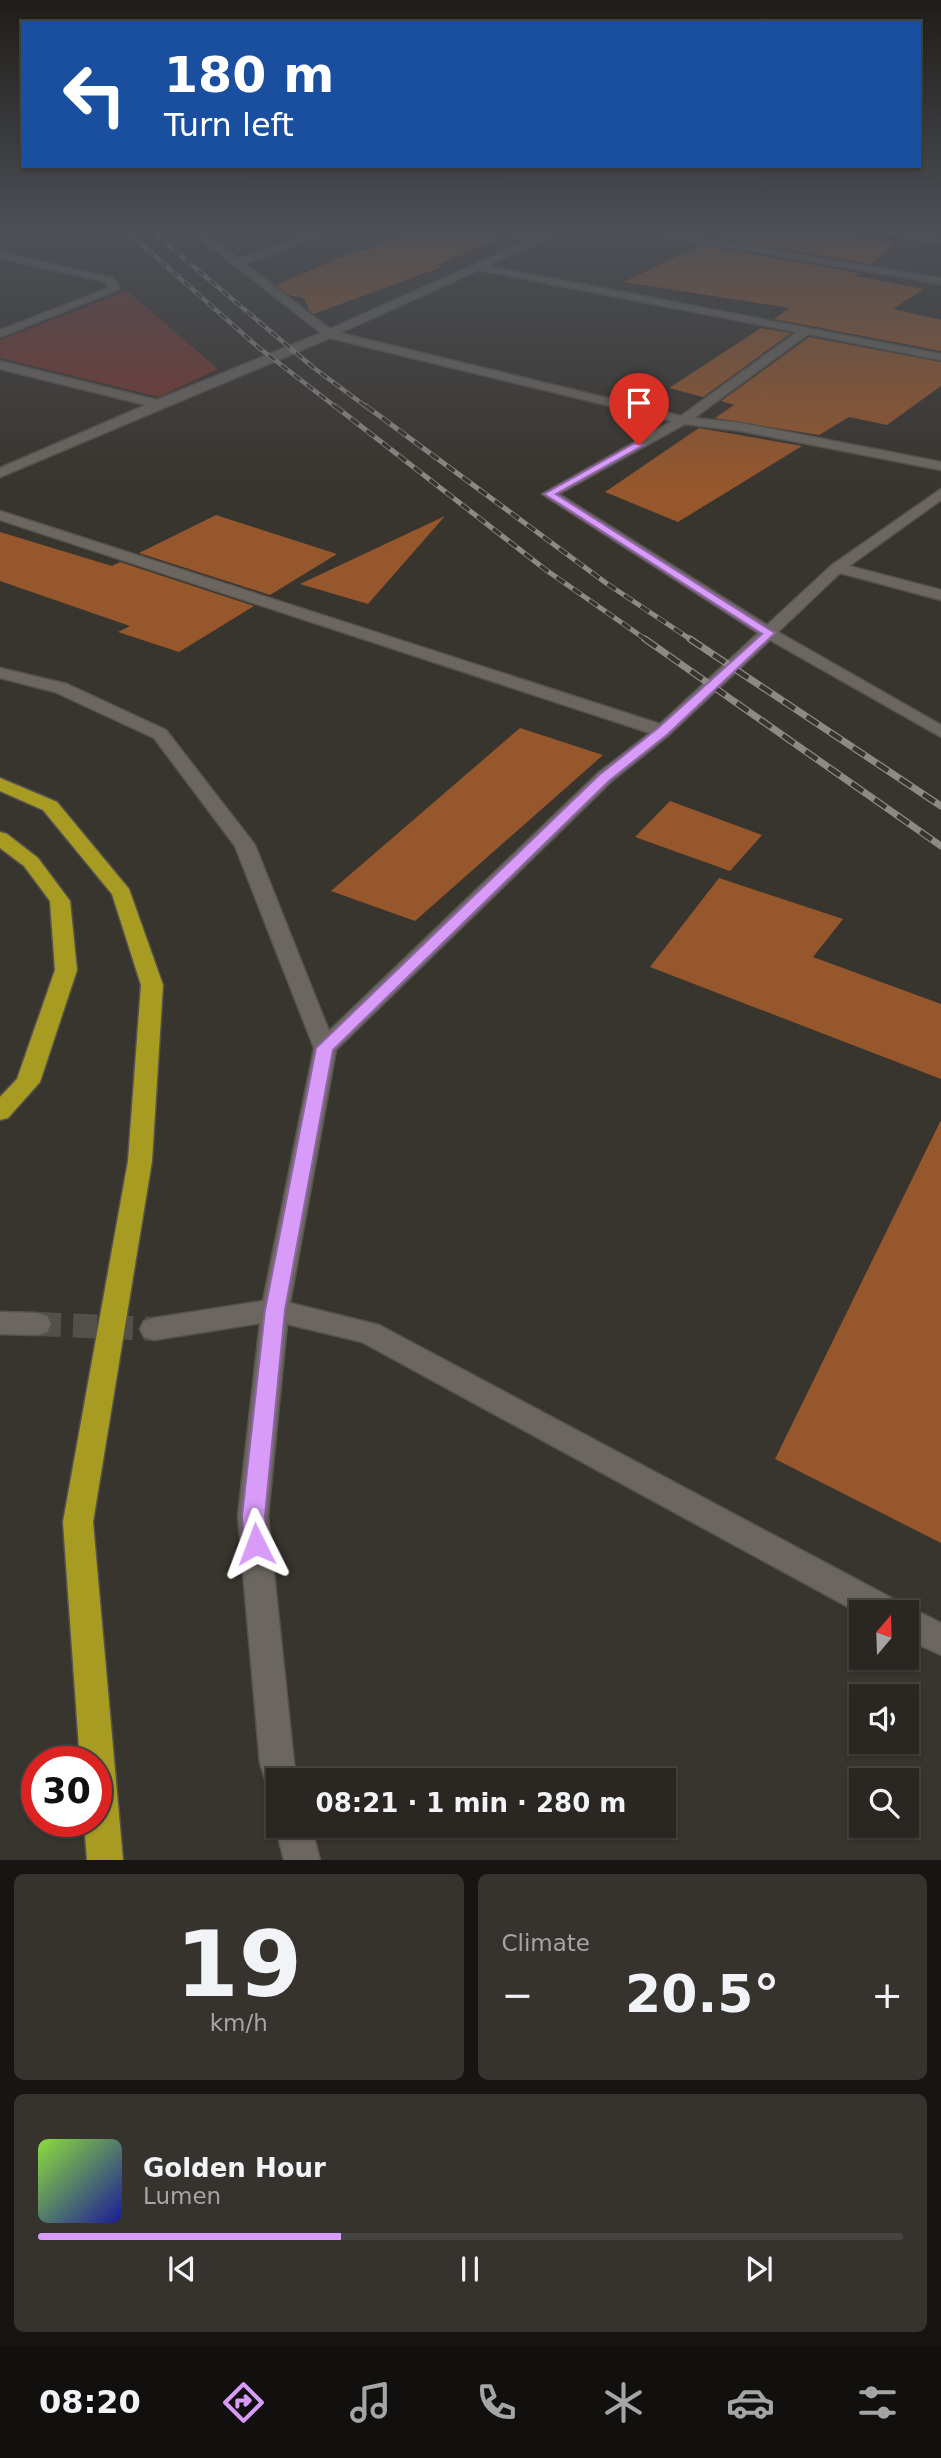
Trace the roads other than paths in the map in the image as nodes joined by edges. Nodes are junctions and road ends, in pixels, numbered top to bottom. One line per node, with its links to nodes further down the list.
1 (47, 316): 6 (street)
2 (305, 316): 7 (street)
3 (368, 316): 7 (street)
4 (729, 316): 5 (street)
5 (806, 331): 8 (street); 11 (street)
6 (0, 334)
7 (329, 334): 10 (street); 11 (street)
8 (941, 357)
9 (0, 365): 10 (street)
10 (158, 404): 13 (street)
11 (683, 420): 12 (street); 18 (street)
12 (941, 466)
13 (0, 473)
14 (941, 494): 16 (street)
15 (0, 515): 20 (street)
16 (837, 568): 17 (street); 18 (street)
17 (941, 595)
18 (769, 633): 20 (street); 21 (street)
19 (0, 673): 24 (street)
20 (663, 731): 24 (street)
21 (941, 732)
22 (0, 784): 35 (highway)
23 (0, 838): 25 (highway)
24 (325, 1048): 26 (street)
25 (0, 1112)
26 (275, 1310): 29 (street); 30 (street); 33 (street)
27 (0, 1322): 28 (street)
28 (37, 1324)
29 (154, 1329)
30 (866, 1600)
31 (919, 1629): 32 (street)
32 (941, 1640)
33 (278, 1768)
34 (296, 1838): 36 (street)
35 (105, 1860)
36 (302, 1860)

